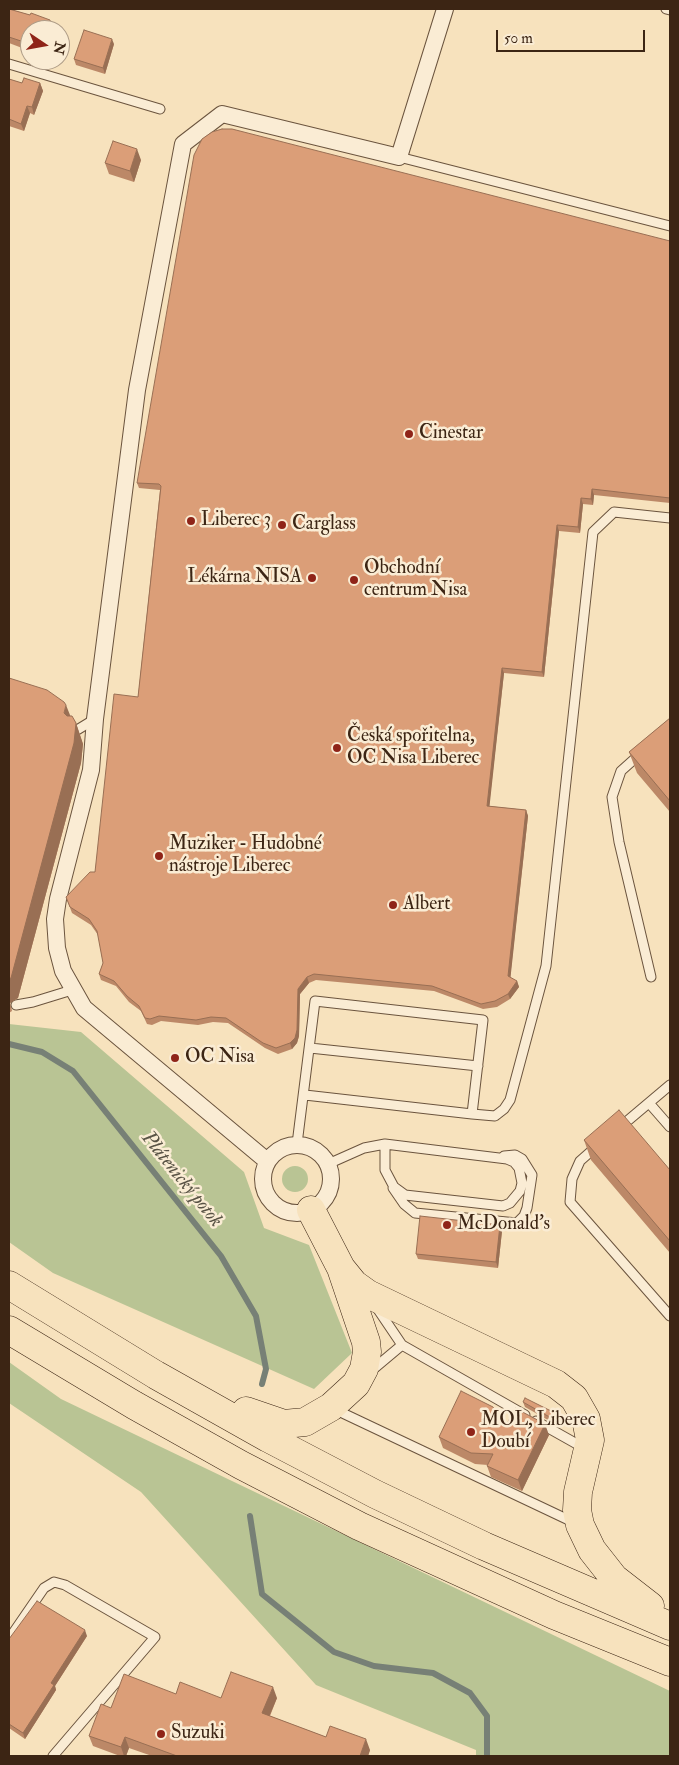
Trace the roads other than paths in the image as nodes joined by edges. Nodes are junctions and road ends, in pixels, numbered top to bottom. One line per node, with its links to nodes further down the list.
1 (445, 9): 6 (street)
2 (666, 9): 3 (lane)
3 (670, 10)
4 (9, 64): 5 (lane)
5 (160, 108)
6 (399, 157): 7 (lane); 9 (street)
7 (670, 226)
8 (670, 518): 20 (lane)
9 (95, 719): 10 (lane); 13 (street)
10 (77, 730)
11 (649, 745): 12 (lane)
12 (651, 977)
13 (72, 990): 14 (lane); 25 (street)
14 (16, 1004)
15 (310, 1048): 16 (lane); 16 (lane); 18 (lane)
16 (478, 1066): 20 (lane)
17 (670, 1085): 19 (lane)
18 (305, 1095): 20 (lane); 22 (lane)
19 (649, 1103): 21 (lane); 32 (lane)
20 (472, 1114)
21 (670, 1127)
22 (297, 1144): 25 (street); 26 (street)
23 (385, 1144): 24 (lane); 26 (lane); 27 (lane)
24 (496, 1156): 27 (lane); 27 (lane)
25 (267, 1161): 28 (street)
26 (328, 1164): 28 (street)
27 (390, 1181)
28 (311, 1210): 29 (highway)
29 (341, 1268): 31 (highway); 36 (highway)
30 (9, 1284): 35 (highway)
31 (368, 1294): 34 (lane); 38 (highway)
32 (670, 1316)
33 (9, 1330): 43 (highway)
34 (402, 1345): 36 (lane); 38 (lane)
35 (156, 1375): 37 (highway); 41 (highway)
36 (356, 1384): 37 (highway)
37 (331, 1407): 39 (lane)
38 (588, 1451): 39 (highway)
39 (580, 1525): 40 (highway)
40 (670, 1619)
41 (670, 1626)
42 (9, 1639): 44 (lane)
43 (670, 1662)
44 (53, 1756)

